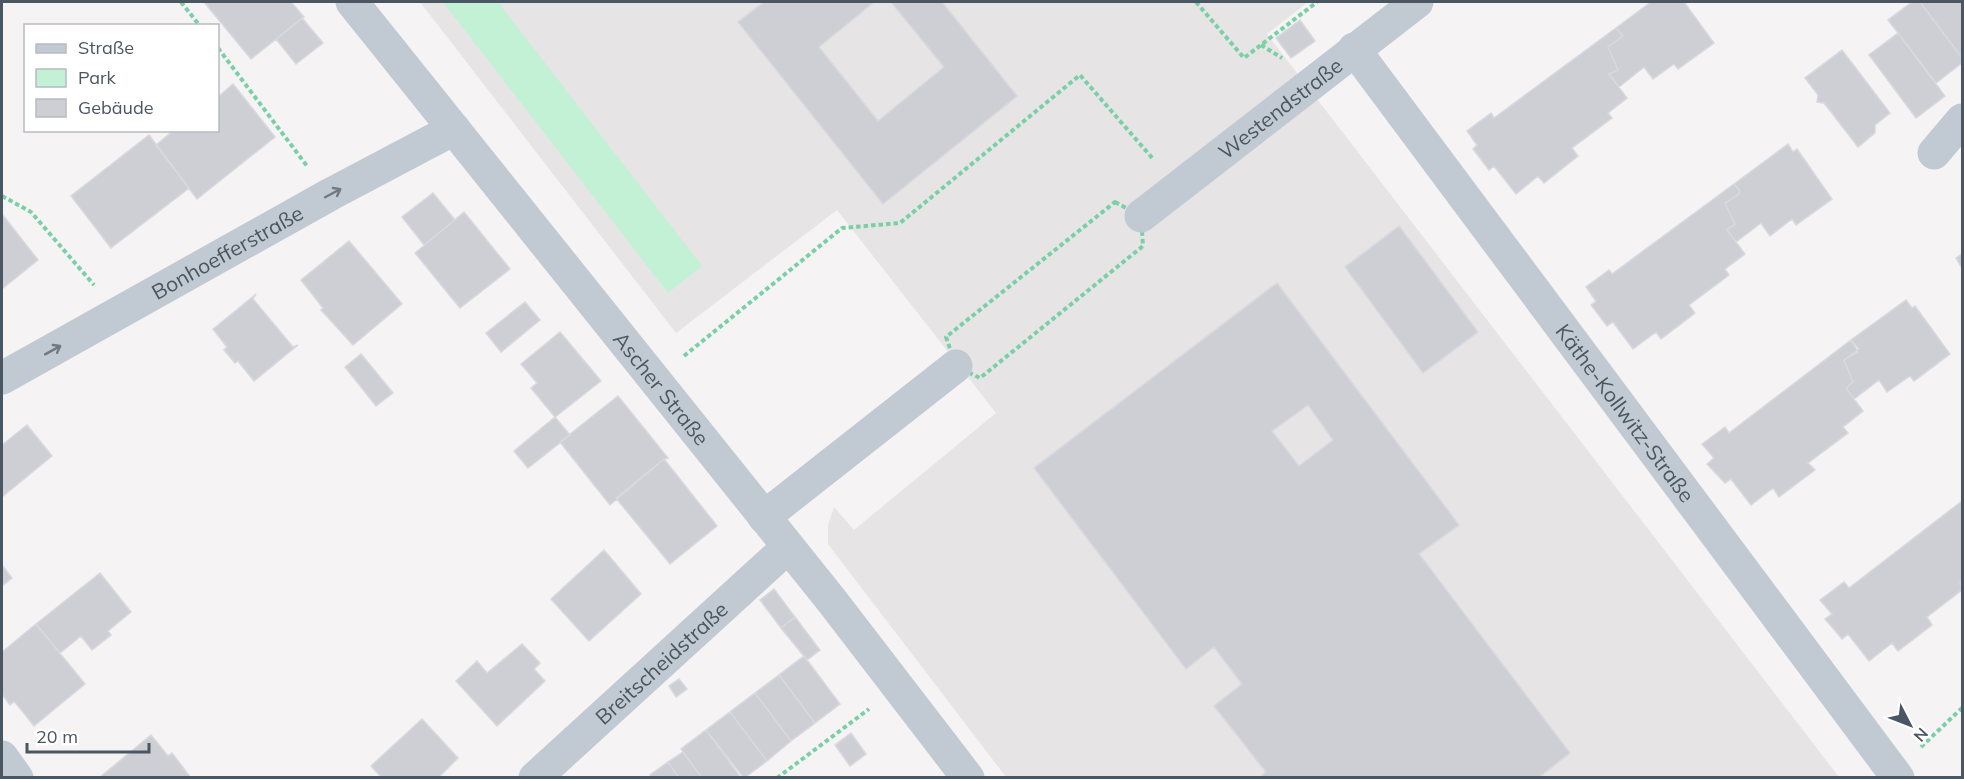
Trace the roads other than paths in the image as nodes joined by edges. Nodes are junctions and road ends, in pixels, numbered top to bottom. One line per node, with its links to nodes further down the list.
1 (352, 2): 5 (street, Ascher Straße)
2 (1417, 2): 3 (street, Westendstraße)
3 (1354, 49): 7 (street, Westendstraße); 13 (street, Käthe-Kollwitz-Straße)
4 (1962, 120): 6 (street)
5 (454, 129): 9 (street, Bonhoefferstraße, one-way to 5); 10 (street, Ascher Straße)
6 (1934, 153)
7 (1141, 216)
8 (956, 366): 10 (street)
9 (2, 378)
10 (764, 517): 11 (street, Ascher Straße)
11 (788, 547): 15 (street, Breitscheidstraße); 16 (street, Ascher Straße)
12 (2, 757): 14 (street)
13 (1895, 775)
14 (17, 777)
15 (535, 777)
16 (968, 777)

